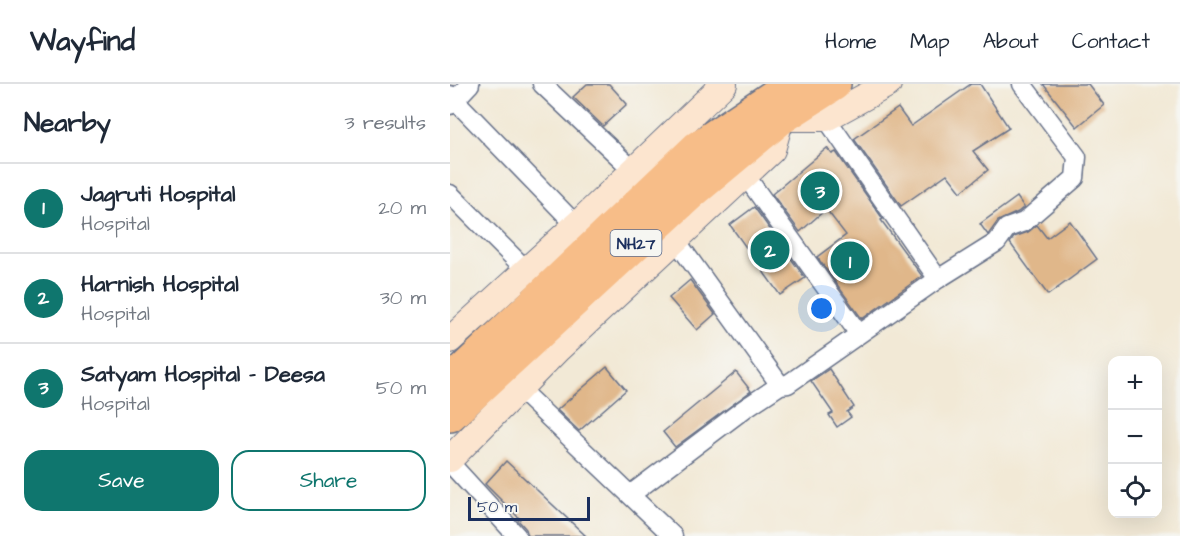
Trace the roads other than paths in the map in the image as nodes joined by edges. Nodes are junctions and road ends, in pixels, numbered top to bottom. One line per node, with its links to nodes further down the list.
1 (470, 84): 8 (street)
2 (542, 84): 10 (street)
3 (724, 84): 10 (street)
4 (834, 84): 7 (highway, NH27)
5 (888, 84): 9 (street)
6 (1022, 84): 16 (street)
7 (776, 97): 9 (street); 11 (street); 19 (highway, NH27); 22 (highway, NH27)
8 (452, 100): 13 (street)
9 (826, 118): 16 (street)
10 (634, 171): 13 (street)
11 (745, 175): 14 (street); 17 (street)
12 (450, 194): 15 (street)
13 (576, 225): 15 (street)
14 (675, 239): 20 (street); 21 (street)
15 (526, 270): 18 (street)
16 (938, 279): 17 (street)
17 (859, 334): 20 (street)
18 (450, 340)
19 (450, 383)
20 (780, 385): 24 (street)
21 (519, 389): 23 (street); 24 (street)
22 (450, 415)
23 (450, 461): 25 (street)
24 (630, 495): 26 (street)
25 (517, 536)
26 (673, 536)

